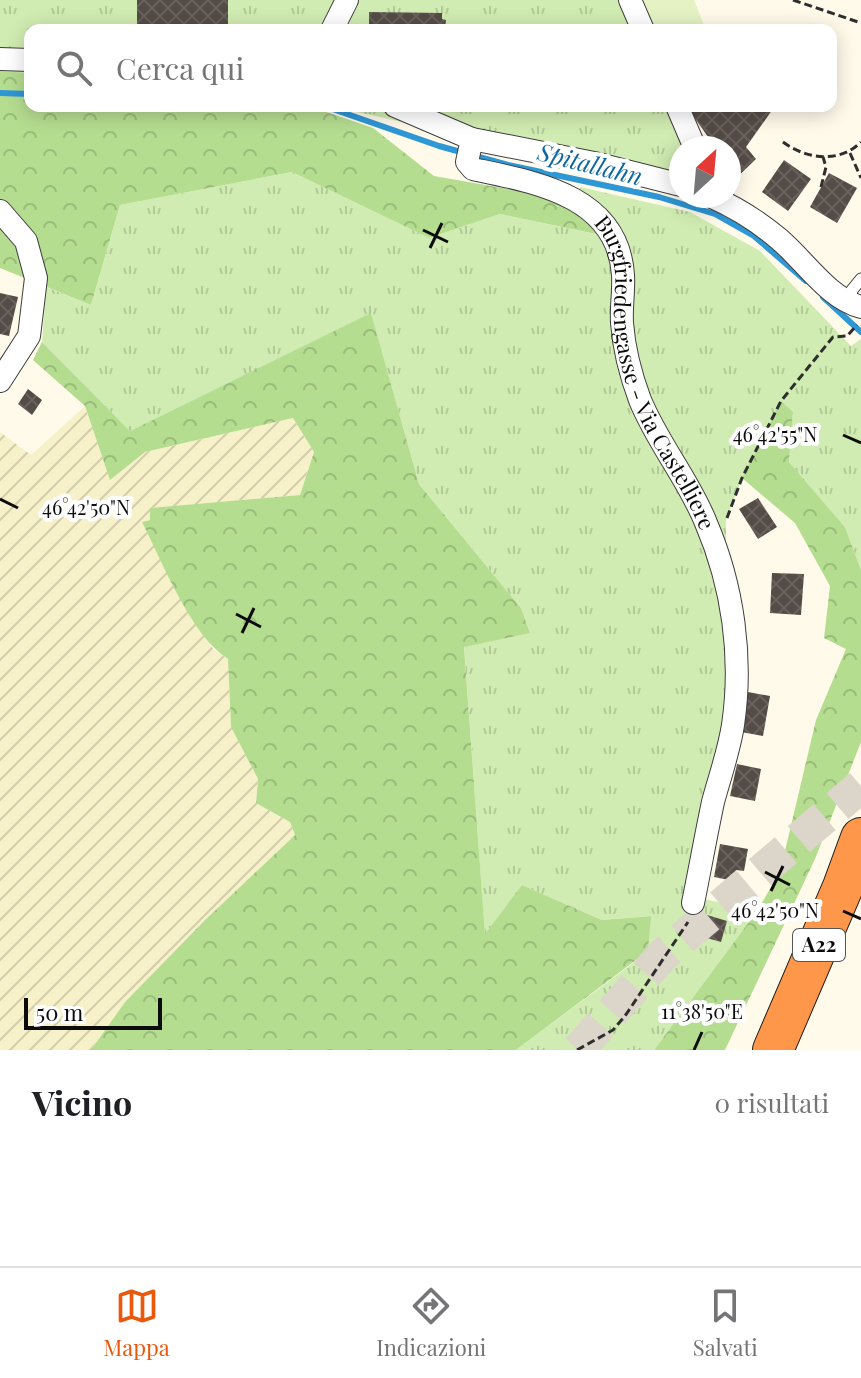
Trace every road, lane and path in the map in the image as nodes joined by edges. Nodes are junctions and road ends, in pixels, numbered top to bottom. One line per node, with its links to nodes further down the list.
1 (347, 0): 5 (street)
2 (630, 0): 6 (street)
3 (793, 0): 4 (path)
4 (861, 23)
5 (335, 24)
6 (640, 24)
7 (0, 59): 8 (street)
8 (24, 60)
9 (405, 112): 14 (street)
10 (680, 112): 11 (street)
11 (690, 136)
12 (783, 142): 16 (path)
13 (861, 142): 15 (path)
14 (470, 149): 18 (street); 27 (street, Burgfriedengasse - Via Castelliere)
15 (850, 153): 16 (path); 17 (path)
16 (823, 157): 19 (path)
17 (861, 178)
18 (669, 182)
19 (821, 187)
20 (736, 208): 23 (street)
21 (0, 211): 24 (street)
22 (861, 279): 23 (lane)
23 (857, 310): 25 (path)
24 (0, 381)
25 (726, 520)
26 (861, 838): 30 (highway, A22)
27 (693, 903): 29 (path)
28 (861, 904): 31 (highway, A22)
29 (577, 1050)
30 (773, 1050)
31 (797, 1050)

